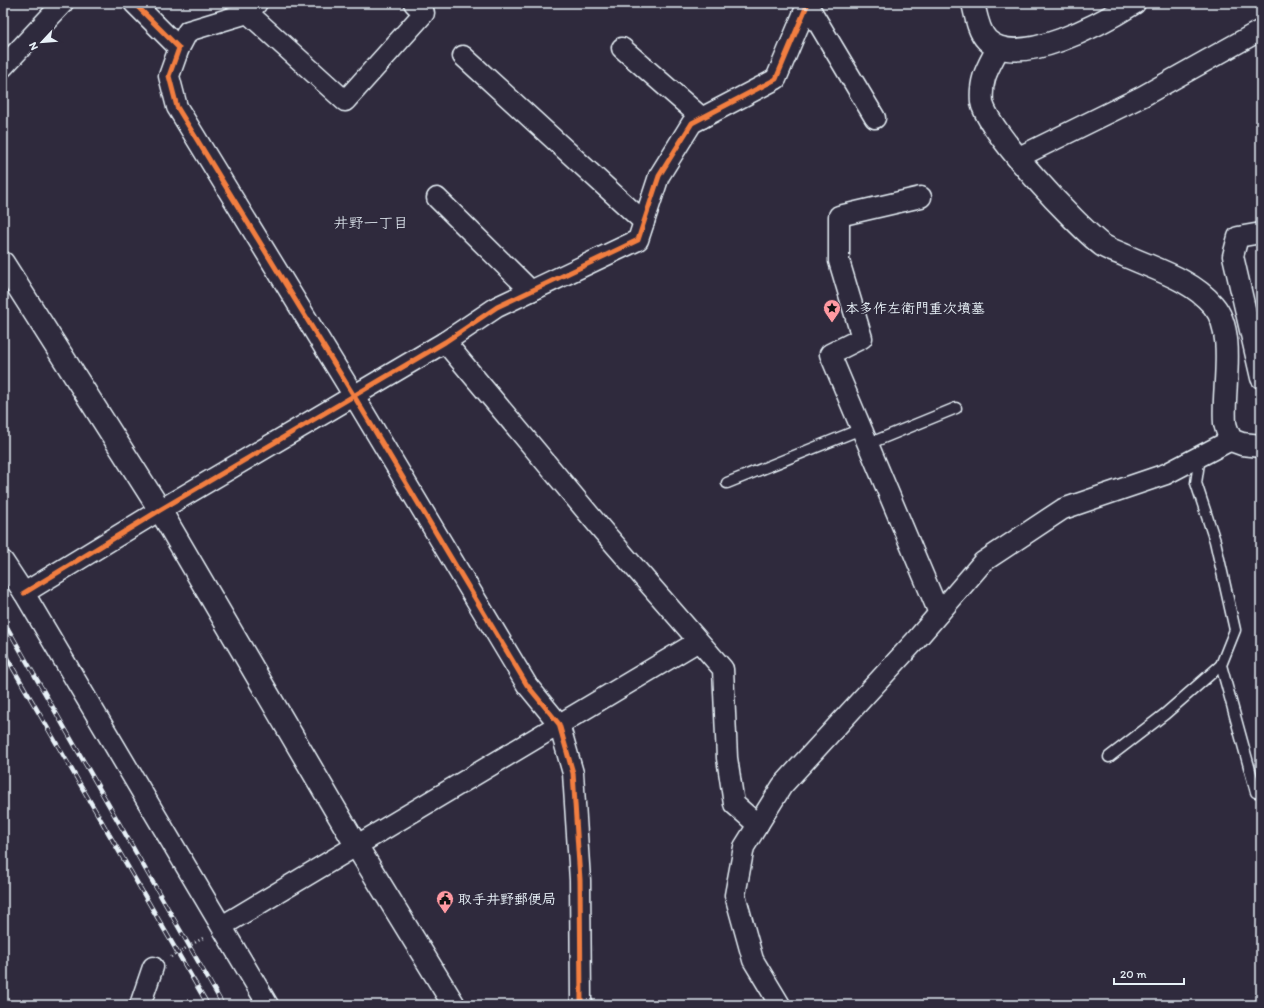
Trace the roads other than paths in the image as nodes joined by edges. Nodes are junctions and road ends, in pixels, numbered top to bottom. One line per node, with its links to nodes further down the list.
1 (63, 3): 13 (street)
2 (134, 3): 9 (street)
3 (414, 3): 7 (street)
4 (808, 3): 14 (street); 15 (street)
5 (973, 3): 11 (street)
6 (1134, 3): 11 (street)
7 (253, 8): 9 (street)
8 (1261, 30): 16 (street)
9 (179, 48): 25 (street)
10 (622, 48): 14 (street)
11 (998, 48): 16 (street)
12 (463, 56): 19 (street)
13 (3, 67)
14 (702, 118): 19 (street)
15 (875, 118)
16 (1018, 158): 28 (street)
17 (920, 197): 27 (street)
18 (437, 198): 22 (street)
19 (644, 222): 22 (street)
20 (1261, 233): 24 (street)
21 (3, 263): 32 (street)
22 (531, 291): 23 (street)
23 (445, 342): 25 (street); 36 (street)
24 (1261, 378)
25 (354, 396): 32 (street); 38 (street)
26 (956, 408): 27 (lane)
27 (865, 436): 31 (lane); 35 (street)
28 (1231, 440): 29 (street); 30 (street)
29 (1261, 446)
30 (1200, 456): 35 (street); 37 (lane)
31 (727, 483)
32 (160, 510): 34 (street); 42 (street)
33 (3, 561): 34 (street)
34 (24, 593): 43 (street)
35 (939, 614): 41 (street)
36 (697, 642): 38 (street); 41 (street)
37 (1221, 665): 39 (lane); 40 (lane)
38 (559, 724): 42 (street); 48 (street)
39 (1109, 758)
40 (1261, 791)
41 (758, 824): 49 (street)
42 (356, 845): 43 (street); 47 (street)
43 (222, 926): 46 (street)
44 (153, 967): 45 (street)
45 (140, 1005)
46 (268, 1005)
47 (454, 1005)
48 (583, 1005)
49 (780, 1005)

